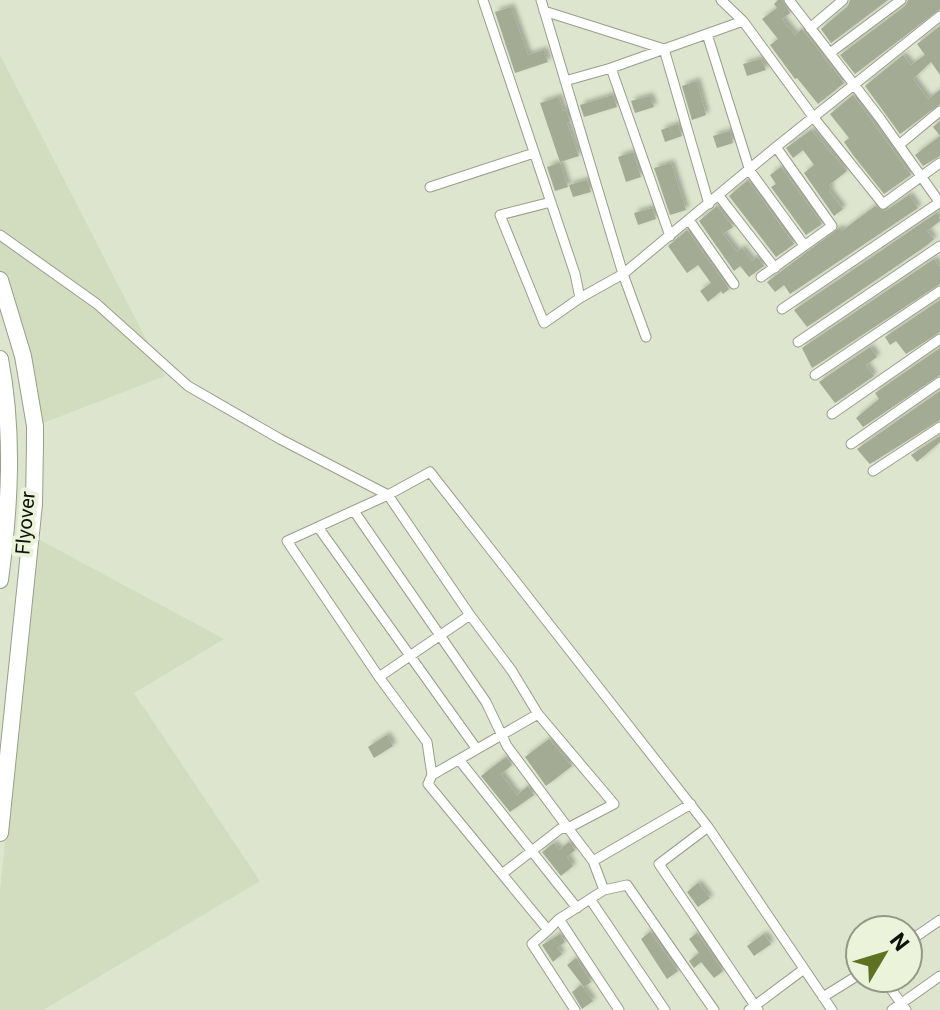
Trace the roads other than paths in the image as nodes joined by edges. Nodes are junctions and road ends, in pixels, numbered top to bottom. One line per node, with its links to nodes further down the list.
1 (483, 0): 20 (street)
2 (721, 0): 8 (street)
3 (789, 0): 9 (street)
4 (843, 0): 9 (street)
5 (901, 0): 12 (street)
6 (542, 5): 11 (street); 14 (street)
7 (940, 16): 15 (street)
8 (743, 21): 10 (street); 17 (street)
9 (810, 28): 12 (street)
10 (707, 34): 11 (street); 22 (street)
11 (664, 49): 13 (street); 28 (street)
12 (830, 53): 15 (street)
13 (611, 68): 14 (street); 31 (street)
14 (565, 81): 35 (street)
15 (855, 85): 17 (street); 18 (street)
16 (940, 111): 18 (street)
17 (814, 118): 19 (street); 23 (street)
18 (899, 145): 23 (street)
19 (776, 147): 22 (street); 32 (street)
20 (534, 153): 24 (street); 26 (street)
21 (940, 163): 23 (street)
22 (750, 171): 25 (street); 32 (street)
23 (922, 177): 27 (street)
24 (430, 187)
25 (719, 196): 28 (street); 34 (street)
26 (551, 202): 40 (street); 40 (street)
27 (940, 203): 42 (street)
28 (709, 204): 29 (street)
29 (689, 220): 31 (street); 38 (street)
30 (0, 235): 53 (street)
31 (670, 236): 35 (street)
32 (804, 245): 34 (street)
33 (940, 246): 45 (street)
34 (775, 268): 36 (street)
35 (623, 274): 40 (street); 43 (street)
36 (761, 277)
37 (0, 280): 70 (highway)
38 (734, 284)
39 (940, 291): 47 (street)
40 (580, 298)
41 (0, 299): 64 (highway, Flyover)
42 (782, 309)
43 (646, 337)
44 (940, 339): 49 (street)
45 (798, 342)
46 (0, 359): 56 (highway, Flyover)
47 (815, 375)
48 (940, 382): 51 (street)
49 (832, 414)
50 (940, 427): 52 (street)
51 (851, 444)
52 (873, 471)
53 (388, 495): 54 (street); 57 (street); 67 (street)
54 (354, 511): 55 (street); 58 (street)
55 (318, 527): 59 (street); 60 (street)
56 (0, 580)
57 (470, 615): 58 (street); 61 (street)
58 (439, 634): 59 (street); 62 (street)
59 (409, 657): 60 (street); 63 (street)
60 (379, 677): 66 (street)
61 (538, 714): 62 (street); 69 (street)
62 (502, 735): 63 (street); 69 (street)
63 (476, 748): 65 (street)
64 (0, 750)
65 (460, 761): 66 (street); 71 (street)
66 (432, 775): 73 (street)
67 (691, 804): 68 (street); 72 (street)
68 (708, 827): 79 (street); 84 (street)
69 (568, 828): 71 (street); 72 (street)
70 (0, 833)
71 (530, 850): 73 (street); 76 (street)
72 (593, 861): 74 (street)
73 (502, 874): 78 (street)
74 (604, 890): 75 (street); 88 (street)
75 (590, 899): 76 (street); 87 (street)
76 (577, 908): 77 (street)
77 (559, 919): 78 (street); 86 (street)
78 (548, 930): 85 (street)
79 (804, 969): 82 (street); 84 (street)
80 (940, 976): 83 (street)
81 (844, 984): 82 (street)
82 (823, 997): 89 (street)
83 (904, 1006): 90 (street)
84 (754, 1009)
85 (575, 1010)
86 (619, 1010)
87 (665, 1010)
88 (714, 1010)
89 (832, 1010)
90 (892, 1010)

